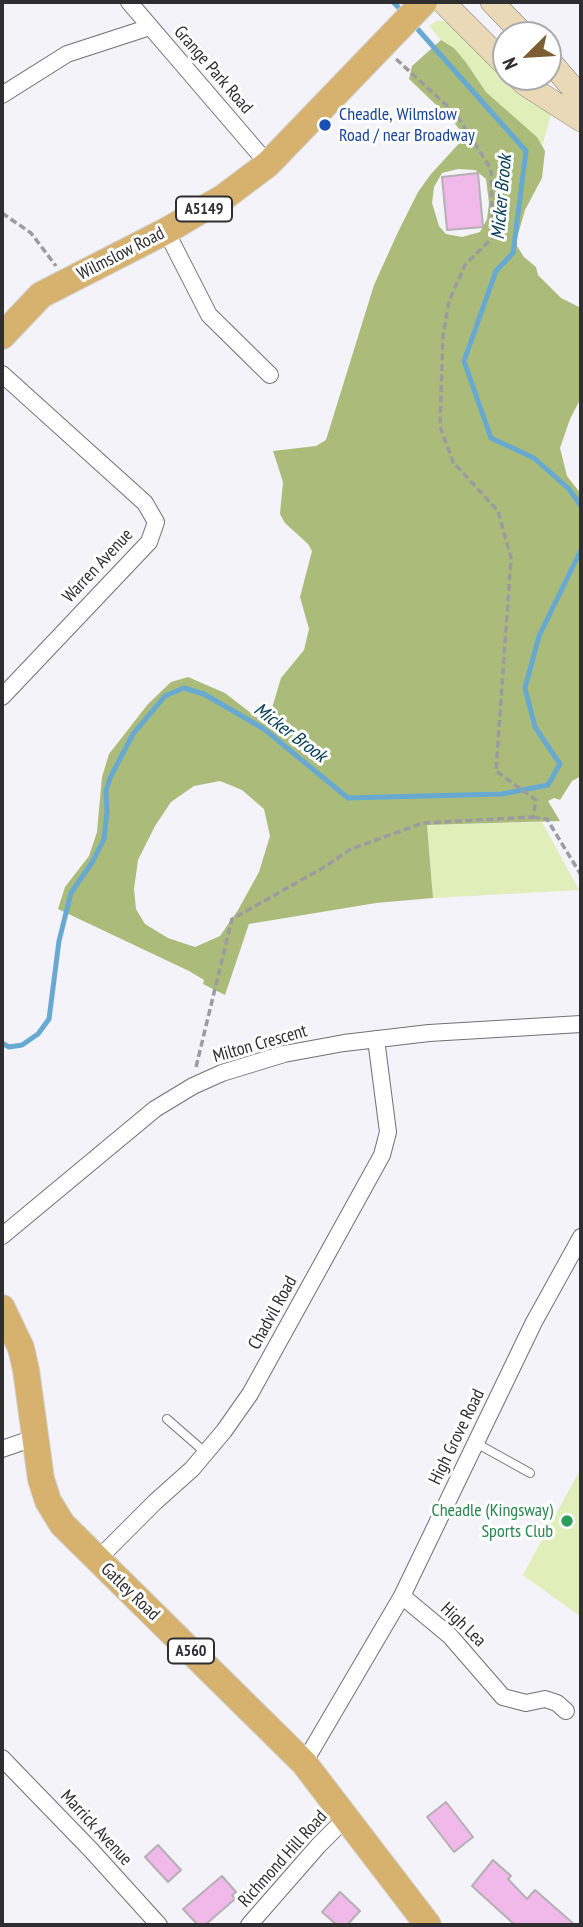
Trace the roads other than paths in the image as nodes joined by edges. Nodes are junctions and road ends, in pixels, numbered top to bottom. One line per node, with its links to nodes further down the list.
1 (129, 2): 5 (street, Grange Park Road)
2 (429, 2): 6 (street); 12 (main road, Wilmslow Road / A5149)
3 (492, 2): 4 (street)
4 (510, 21)
5 (150, 27): 9 (street); 12 (street, Grange Park Road)
6 (492, 54)
7 (562, 76): 10 (street)
8 (535, 91): 11 (street)
9 (2, 95)
10 (581, 98)
11 (581, 120)
12 (268, 164): 13 (main road, Wilmslow Road / A5149)
13 (166, 231): 14 (main road, Wilmslow Road / A5149); 16 (street)
14 (2, 336)
15 (2, 374): 17 (street, Warren Avenue)
16 (270, 375)
17 (2, 697)
18 (581, 1024): 19 (street, Milton Crescent)
19 (376, 1039): 20 (street, Milton Crescent); 27 (street, Chadvil Road)
20 (2, 1236)
21 (581, 1237): 25 (street, High Grove Road)
22 (2, 1308): 24 (main road, Gatley Road / A560)
23 (167, 1419): 27 (lane)
24 (34, 1437): 26 (street); 29 (main road, Gatley Road / A560)
25 (476, 1443): 28 (lane); 30 (street, High Grove Road)
26 (2, 1449)
27 (206, 1453): 29 (street, Chadvil Road)
28 (530, 1473)
29 (97, 1560): 33 (main road, Gatley Road / A560)
30 (402, 1596): 31 (street, High Lea); 33 (street, High Grove Road)
31 (566, 1711)
32 (2, 1758): 35 (street, Marrick Avenue)
33 (304, 1763): 34 (main road, Gatley Road / A560)
34 (346, 1818): 36 (street, Richmond Hill Road); 37 (main road, Gatley Road / A560)
35 (159, 1925)
36 (249, 1925)
37 (428, 1925)

